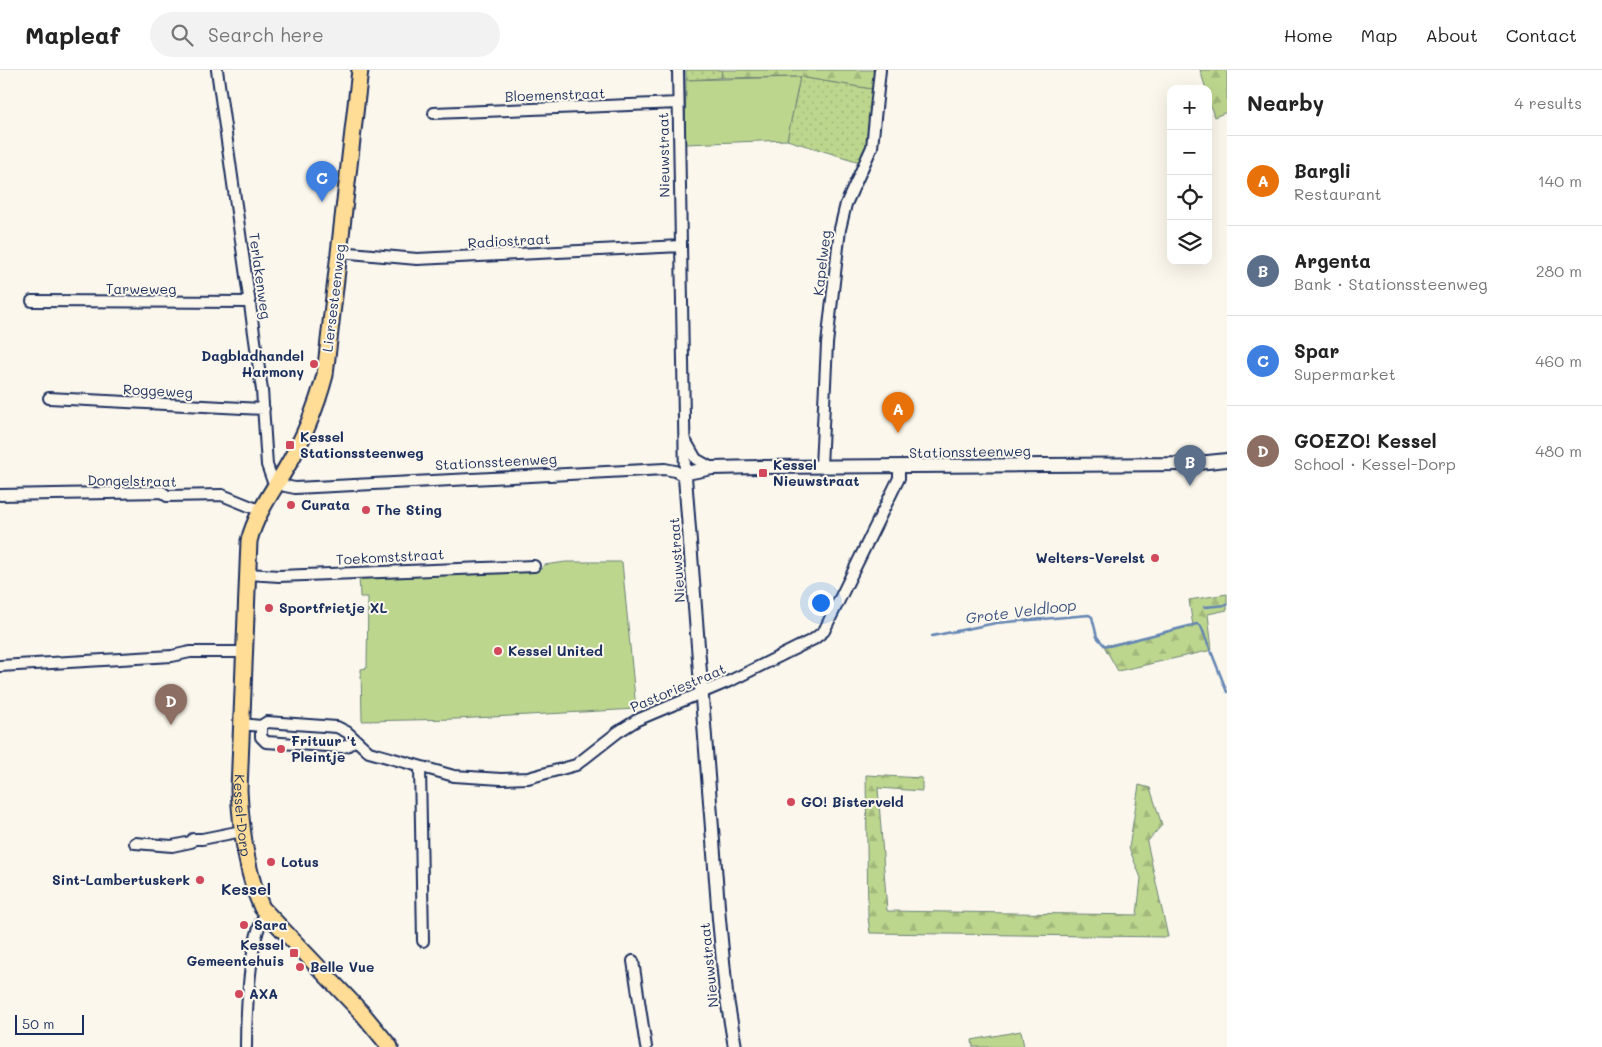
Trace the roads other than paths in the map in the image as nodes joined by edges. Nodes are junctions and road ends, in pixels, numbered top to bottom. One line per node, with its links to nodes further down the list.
1 (217, 70): 10 (street, Terlakenweg)
2 (360, 70): 8 (main road, Liersesteenweg)
3 (678, 70): 5 (street, Nieuwstraat)
4 (880, 70): 15 (street, Kapelweg)
5 (678, 103): 6 (street, Bloemenstraat); 7 (street, Nieuwstraat)
6 (434, 113)
7 (681, 246): 8 (street, Radiostraat); 13 (street, Nieuwstraat)
8 (339, 252): 19 (main road, Liersesteenweg)
9 (32, 301): 10 (street, Tarweweg)
10 (250, 302): 12 (street, Terlakenweg)
11 (50, 398): 12 (street, Roggeweg)
12 (264, 409): 19 (street, Terlakenweg)
13 (684, 437): 16 (street); 18 (street, Nieuwstraat)
14 (1227, 460): 17 (street, Stationssteenweg)
15 (821, 466): 16 (street, Stationssteenweg); 17 (street, Stationssteenweg)
16 (712, 468): 18 (street, Stationssteenweg)
17 (899, 468): 26 (street, Pastoriestraat)
18 (685, 477): 19 (street, Stationssteenweg); 26 (street, Nieuwstraat)
19 (278, 483): 21 (main road, Liersesteenweg)
20 (0, 495): 21 (street, Dongelstraat)
21 (260, 510): 23 (main road, Kessel-Dorp)
22 (534, 566): 23 (street, Toekomststraat)
23 (247, 574): 24 (main road, Kessel-Dorp)
24 (244, 652): 25 (street); 27 (main road, Kessel-Dorp)
25 (0, 666)
26 (702, 694): 30 (street, Pastoriestraat); 39 (street, Nieuwstraat)
27 (241, 724): 28 (street); 31 (main road, Kessel-Dorp)
28 (261, 726): 29 (street); 29 (street)
29 (355, 740): 30 (street, Pastoriestraat)
30 (420, 767): 34 (street)
31 (242, 831): 32 (street); 33 (main road, Kessel-Dorp)
32 (135, 843)
33 (266, 914): 36 (street); 37 (main road, Kessel-Dorp)
34 (423, 941)
35 (632, 961): 38 (street)
36 (246, 1047)
37 (390, 1047)
38 (646, 1047)
39 (735, 1047)

